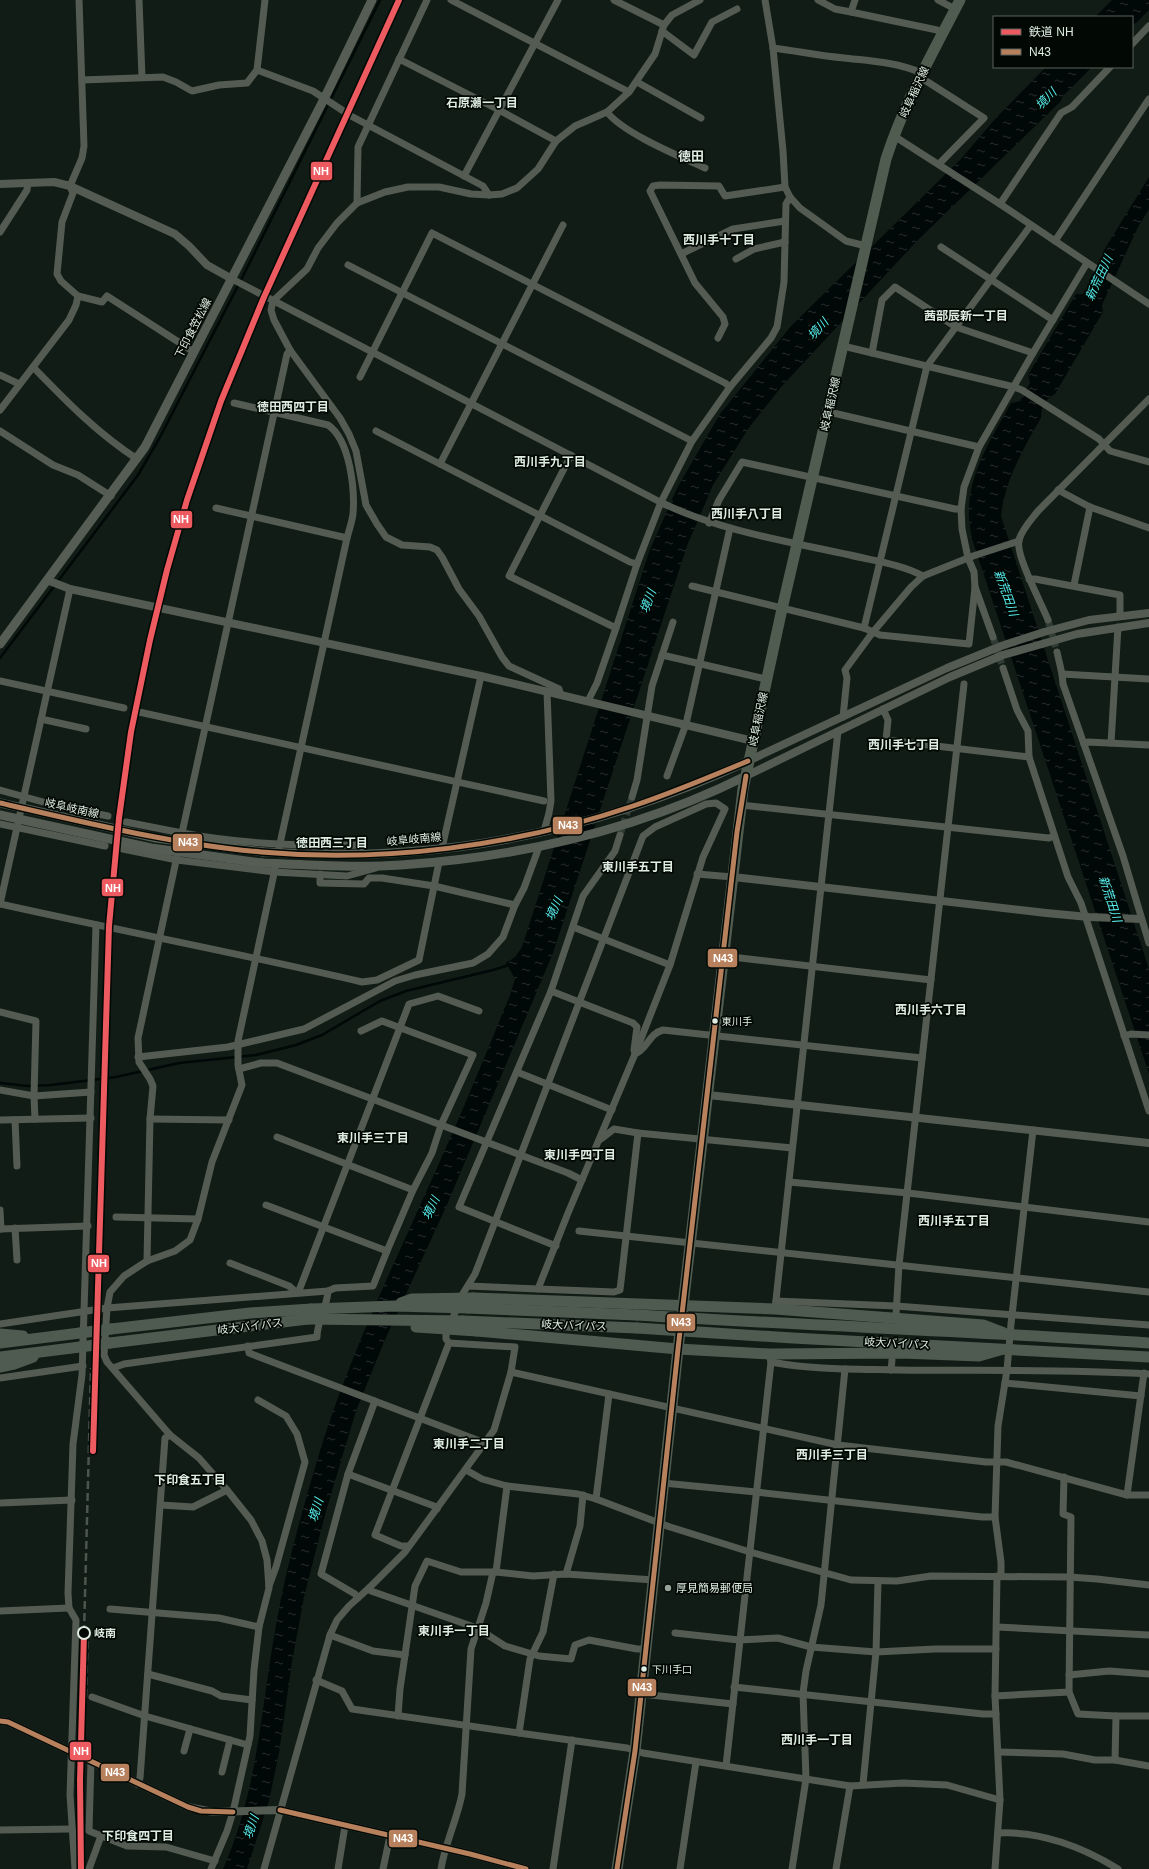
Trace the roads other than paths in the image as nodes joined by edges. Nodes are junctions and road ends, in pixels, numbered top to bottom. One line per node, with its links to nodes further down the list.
1 (79, 0): 28 (street)
2 (138, 0): 27 (street)
3 (265, 0): 25 (street)
4 (372, 0): 32 (main road, 下印食笠松線)
5 (427, 0): 23 (street)
6 (451, 0): 21 (street)
7 (558, 0): 21 (street)
8 (614, 0): 18 (street)
9 (700, 0): 18 (street)
10 (765, 0): 22 (street)
11 (818, 0): 16 (street)
12 (855, 0): 16 (street)
13 (938, 0): 14 (street)
14 (958, 4): 19 (main road, 岐阜稲沢線)
15 (737, 9): 18 (street)
16 (851, 12): 19 (street)
17 (1149, 26): 20 (street)
18 (663, 28): 29 (street)
19 (943, 34): 26 (main road, 岐阜稲沢線)
20 (1133, 43)
21 (534, 44): 30 (street); 33 (street)
22 (773, 48): 26 (street); 45 (street)
23 (400, 59): 33 (street); 36 (street)
24 (1109, 68): 49 (street)
25 (257, 70): 27 (street); 32 (street)
26 (921, 75): 37 (main road, 岐阜稲沢線); 39 (street)
27 (142, 77): 28 (street)
28 (82, 80): 44 (street)
29 (637, 82): 30 (street); 35 (street)
30 (629, 92): 34 (street)
31 (1149, 99): 54 (street)
32 (325, 100): 36 (street); 62 (main road, 下印食笠松線)
33 (500, 110): 38 (street); 41 (street)
34 (607, 112): 38 (street); 40 (street)
35 (701, 118)
36 (368, 125): 41 (street); 48 (street)
37 (894, 136): 39 (street); 56 (main road, 岐阜稲沢線)
38 (556, 141): 46 (street)
39 (940, 165): 49 (street)
40 (705, 168)
41 (464, 176): 46 (street)
42 (28, 183): 43 (street); 44 (street); 53 (street)
43 (0, 184)
44 (70, 186): 62 (street); 66 (street)
45 (785, 187): 47 (street); 58 (street)
46 (489, 195): 48 (street)
47 (790, 197): 50 (street); 56 (street)
48 (358, 203): 67 (street)
49 (1000, 204): 52 (street)
50 (785, 222): 55 (street); 58 (street)
51 (563, 225): 64 (street)
52 (1031, 225): 54 (street); 63 (street)
53 (0, 232)
54 (1055, 241): 60 (street)
55 (784, 242): 59 (street); 84 (street)
56 (866, 247): 73 (main road, 岐阜稲沢線)
57 (941, 247): 63 (street)
58 (680, 254): 71 (street)
59 (736, 259)
60 (1089, 264): 68 (street); 69 (street)
61 (348, 265): 65 (street)
62 (233, 280): 67 (street); 75 (main road, 下印食笠松線)
63 (991, 280): 69 (street); 70 (street)
64 (533, 285): 65 (street); 72 (street); 84 (street)
65 (402, 294): 72 (street); 76 (street)
66 (78, 296): 75 (street); 80 (street)
67 (273, 301): 74 (street); 76 (street)
68 (1149, 303)
69 (1053, 320): 78 (street)
70 (956, 327): 77 (street); 78 (street); 79 (street)
71 (718, 338)
72 (502, 344): 88 (street); 95 (street)
73 (843, 346): 77 (street); 90 (main road, 岐阜稲沢線)
74 (290, 350): 91 (street); 156 (street)
75 (194, 352): 99 (main road, 下印食笠松線)
76 (372, 352): 82 (street); 88 (street)
77 (872, 353): 79 (street)
78 (1033, 353): 85 (street)
79 (927, 366): 85 (street); 92 (street)
80 (32, 367): 83 (street); 99 (street)
81 (0, 375): 83 (street)
82 (360, 377)
83 (19, 384): 89 (street)
84 (730, 387): 95 (street)
85 (1014, 387): 96 (street); 97 (street)
86 (1149, 399): 96 (street)
87 (234, 403): 91 (street)
88 (470, 404): 98 (street); 101 (street)
89 (0, 410)
90 (828, 412): 92 (street); 102 (main road, 岐阜稲沢線)
91 (275, 413): 110 (street); 115 (street)
92 (911, 430): 97 (street); 105 (street)
93 (0, 431): 104 (street)
94 (376, 431): 101 (street)
95 (692, 442): 106 (street)
96 (1103, 444): 100 (street); 103 (street)
97 (979, 447): 109 (street)
98 (571, 455): 106 (street); 111 (street)
99 (137, 459): 104 (main road, 下印食笠松線)
100 (1149, 462)
101 (440, 464): 111 (street)
102 (814, 477): 105 (street); 112 (street); 117 (main road, 岐阜稲沢線)
103 (1058, 490): 107 (street); 116 (street)
104 (111, 496): 123 (main road, 下印食笠松線)
105 (896, 497): 109 (street); 119 (street)
106 (661, 503): 112 (street); 120 (street)
107 (1090, 507): 114 (street); 124 (street)
108 (216, 508): 110 (street)
109 (961, 509): 118 (street)
110 (252, 516): 115 (street); 133 (street)
111 (540, 516): 120 (street); 137 (street)
112 (708, 522): 113 (street)
113 (730, 528): 117 (street); 128 (street)
114 (1149, 528)
115 (347, 538): 141 (street)
116 (1015, 542): 118 (street); 122 (street)
117 (799, 543): 119 (street); 129 (main road, 岐阜稲沢線)
118 (970, 557): 121 (street); 126 (street)
119 (880, 562): 121 (street); 138 (street)
120 (637, 564): 137 (street)
121 (923, 576): 139 (street)
122 (1029, 579): 124 (street); 132 (street)
123 (48, 580): 127 (street); 142 (main road, 下印食笠松線)
124 (1074, 585): 131 (street)
125 (692, 586): 128 (street)
126 (975, 587): 139 (street); 140 (street)
127 (67, 588): 133 (street); 154 (street)
128 (716, 592): 129 (street); 145 (street)
129 (782, 609): 138 (street); 150 (main road, 岐阜稲沢線)
130 (1149, 613): 131 (street)
131 (1120, 616): 162 (street)
132 (1048, 620)
133 (228, 622): 141 (street); 165 (street)
134 (673, 622): 144 (street)
135 (1149, 623): 136 (street)
136 (1118, 627): 149 (street); 159 (street)
137 (616, 628): 157 (street)
138 (864, 628): 139 (street)
139 (873, 632): 162 (street)
140 (992, 637)
141 (324, 643): 148 (street); 172 (street)
142 (0, 644)
143 (1057, 652): 147 (street)
144 (662, 655): 145 (street); 161 (street)
145 (699, 664): 150 (street); 164 (street)
146 (1003, 668): 174 (street)
147 (1062, 674): 149 (street); 170 (street)
148 (481, 676): 155 (street); 178 (street)
149 (1115, 677): 151 (street); 169 (street)
150 (766, 679): 168 (main road, 岐阜稲沢線)
151 (1149, 679)
152 (0, 681): 154 (street)
153 (964, 684): 173 (street)
154 (48, 691): 158 (street); 163 (street)
155 (547, 691): 156 (street); 192 (street)
156 (561, 694): 157 (street)
157 (591, 701): 161 (street)
158 (124, 708)
159 (883, 709): 167 (street); 173 (street)
160 (139, 712): 165 (street)
161 (644, 714): 164 (street); 181 (street)
162 (843, 717): 175 (street)
163 (41, 719): 166 (street); 180 (street)
164 (686, 724): 168 (street); 176 (street)
165 (205, 726): 172 (street); 193 (street)
166 (86, 729)
167 (838, 731): 177 (street); 187 (street)
168 (753, 740): 175 (main road, 岐阜稲沢線)
169 (1111, 743): 170 (street); 171 (street)
170 (1084, 744): 215 (street)
171 (1149, 745)
172 (301, 747): 178 (street); 197 (street)
173 (957, 748): 174 (street); 191 (street)
174 (1029, 757): 195 (street)
175 (748, 761): 177 (main road, 岐阜稲沢線); 192 (main road, 岐阜岐南線)
176 (667, 776)
177 (746, 776): 184 (main road, 岐阜稲沢線); 198 (main road, 岐阜岐南線)
178 (458, 781): 182 (street); 199 (street)
179 (0, 790): 180 (street)
180 (24, 796): 186 (street); 190 (street)
181 (632, 797)
182 (544, 801)
183 (0, 803): 201 (main road, 岐阜岐南線, bridge)
184 (741, 805): 187 (street); 208 (main road, 岐阜稲沢線)
185 (0, 815): 204 (main road, 岐阜岐南線, bridge)
186 (108, 816)
187 (829, 816): 191 (street); 210 (street)
188 (126, 822): 193 (street)
189 (0, 824): 190 (street)
190 (17, 828): 196 (street); 212 (street)
191 (949, 828): 195 (street); 211 (street)
192 (547, 830): 199 (main road, 岐阜岐南線)
193 (182, 833): 197 (street); 202 (street)
194 (620, 835): 217 (street)
195 (1054, 836): 214 (street)
196 (105, 846)
197 (280, 847): 201 (street)
198 (541, 847): 203 (main road, 岐阜岐南線); 213 (street)
199 (442, 848): 201 (main road, 岐阜岐南線)
200 (123, 849): 202 (street)
201 (364, 854)
202 (177, 860): 205 (street); 218 (street)
203 (439, 862): 204 (main road, 岐阜岐南線); 209 (street)
204 (385, 866): 206 (street)
205 (275, 870): 206 (street); 222 (street)
206 (320, 874): 209 (street)
207 (697, 874): 208 (street); 219 (street); 223 (street)
208 (732, 877): 210 (street); 221 (main road, 岐阜稲沢線)
209 (434, 886): 213 (street); 222 (street)
210 (821, 888): 211 (street); 224 (street)
211 (941, 901): 214 (street); 225 (street)
212 (0, 904): 216 (street)
213 (515, 905): 236 (street)
214 (1087, 917): 215 (street); 232 (street)
215 (1138, 919): 220 (street)
216 (96, 925): 218 (street); 243 (street)
217 (573, 927): 219 (street); 226 (street)
218 (160, 938): 222 (street); 239 (street)
219 (604, 939): 223 (street); 227 (street)
220 (1149, 943)
221 (723, 956): 224 (street); 234 (main road, 岐阜稲沢線)
222 (255, 957): 236 (street)
223 (670, 965): 237 (street)
224 (814, 967): 225 (street); 235 (street)
225 (930, 980): 238 (street)
226 (551, 991): 227 (street); 241 (street)
227 (580, 1002): 237 (street); 242 (street)
228 (479, 1011): 230 (street)
229 (0, 1012): 245 (street)
230 (399, 1027): 231 (street); 247 (street); 258 (street)
231 (361, 1031)
232 (1128, 1035): 233 (street); 250 (street)
233 (1149, 1035)
234 (715, 1036): 235 (street); 237 (street); 246 (main road, 岐阜稲沢線)
235 (804, 1046): 238 (street); 248 (street)
236 (237, 1047): 239 (street); 240 (street)
237 (635, 1054): 249 (street)
238 (922, 1058): 252 (street)
239 (138, 1060): 254 (street)
240 (238, 1067): 247 (street); 257 (street)
241 (517, 1072): 242 (street); 264 (street)
242 (548, 1084): 249 (street); 267 (street)
243 (91, 1089): 245 (street); 251 (street)
244 (0, 1090): 245 (street)
245 (34, 1093): 253 (street)
246 (708, 1095): 248 (street); 263 (main road, 岐阜稲沢線)
247 (371, 1099): 258 (street); 268 (street)
248 (796, 1104): 252 (street); 266 (street)
249 (612, 1110): 262 (street)
250 (1149, 1111)
251 (90, 1118): 253 (street); 282 (street)
252 (917, 1118): 259 (street); 273 (street)
253 (35, 1119): 256 (street)
254 (150, 1119): 257 (street); 278 (street)
255 (0, 1120): 256 (street)
256 (15, 1120): 269 (street)
257 (229, 1120): 279 (street)
258 (444, 1126): 264 (street); 272 (street)
259 (1033, 1130): 265 (street); 275 (street)
260 (638, 1133): 262 (street); 263 (street); 287 (street)
261 (277, 1137): 268 (street)
262 (600, 1139): 270 (street)
263 (703, 1139): 266 (street); 288 (main road, 岐阜稲沢線)
264 (486, 1142): 267 (street); 280 (street)
265 (1149, 1143)
266 (792, 1148): 271 (street)
267 (520, 1156): 270 (street); 280 (street)
268 (347, 1164): 272 (street); 283 (street)
269 (17, 1166)
270 (582, 1180): 289 (street)
271 (789, 1182): 273 (street); 291 (street)
272 (413, 1190): 290 (street)
273 (908, 1193): 275 (street); 295 (street)
274 (266, 1205): 283 (street)
275 (1023, 1208): 281 (street); 296 (street)
276 (0, 1210): 285 (street)
277 (116, 1216): 278 (street)
278 (147, 1217): 279 (street); 293 (street)
279 (198, 1219): 293 (street)
280 (495, 1221): 289 (street); 297 (street)
281 (1149, 1222)
282 (88, 1226): 284 (street); 307 (street)
283 (322, 1227): 290 (street); 301 (street)
284 (15, 1228): 285 (street); 292 (street)
285 (0, 1229)
286 (579, 1231): 287 (street)
287 (626, 1236): 288 (street); 298 (street)
288 (692, 1242): 291 (street); 305 (main road, 岐阜稲沢線)
289 (556, 1246): 298 (street)
290 (387, 1252): 299 (street)
291 (781, 1252): 295 (street); 303 (street)
292 (17, 1260)
293 (147, 1261): 306 (street)
294 (230, 1263): 301 (street)
295 (899, 1265): 296 (street); 304 (street)
296 (1016, 1278): 300 (street); 310 (street)
297 (468, 1286): 298 (street); 318 (street)
298 (538, 1289)
299 (328, 1291): 301 (street); 320 (street)
300 (1149, 1292)
301 (297, 1293): 306 (street)
302 (471, 1303): 305 (highway); 308 (highway, 岐大バイパス, bridge); 314 (highway, 岐大バイパス, bridge)
303 (776, 1305): 304 (street); 305 (highway); 314 (highway)
304 (896, 1306): 309 (street); 310 (street)
305 (684, 1307): 322 (main road, 岐阜稲沢線)
306 (107, 1308): 307 (street); 330 (street)
307 (85, 1312): 312 (street); 328 (street)
308 (310, 1314): 311 (highway, 岐大バイパス, bridge); 316 (highway, 岐大バイパス, bridge); 323 (highway, 岐大バイパス, bridge)
309 (896, 1314)
310 (1012, 1315): 313 (street); 333 (street)
311 (390, 1320): 321 (highway, 岐大バイパス, bridge); 322 (highway, bridge)
312 (0, 1324)
313 (1149, 1325)
314 (1005, 1333): 319 (highway, 岐大バイパス, bridge)
315 (0, 1334): 316 (highway)
316 (45, 1337): 317 (highway, 岐大バイパス)
317 (0, 1343)
318 (449, 1343): 334 (street); 343 (street)
319 (1149, 1343)
320 (248, 1346): 330 (street); 341 (street)
321 (1004, 1348): 325 (highway, 岐大バイパス, bridge); 326 (highway)
322 (678, 1349): 326 (highway); 342 (main road, 岐阜稲沢線)
323 (49, 1352): 324 (highway, 岐大バイパス); 329 (highway)
324 (0, 1357)
325 (1149, 1357)
326 (770, 1358): 331 (street); 344 (street)
327 (892, 1360): 332 (street)
328 (83, 1366): 336 (street); 361 (street)
329 (0, 1367)
330 (113, 1368): 345 (street)
331 (845, 1369): 332 (street); 347 (street)
332 (891, 1370): 333 (street)
333 (1007, 1370): 335 (street); 337 (street)
334 (511, 1372): 338 (street); 346 (street)
335 (1146, 1373): 339 (street)
336 (0, 1378)
337 (1005, 1383): 339 (street); 348 (street)
338 (609, 1394): 342 (street); 360 (street)
339 (1141, 1396): 358 (street)
340 (258, 1400): 379 (street)
341 (372, 1400): 343 (street); 350 (street)
342 (673, 1409): 344 (street); 352 (main road, 岐阜稲沢線)
343 (420, 1417): 346 (street); 355 (street)
344 (764, 1428): 347 (street); 356 (street)
345 (170, 1435): 354 (street); 364 (street)
346 (485, 1443): 349 (street)
347 (838, 1445): 348 (street); 362 (street)
348 (996, 1461): 351 (street); 366 (street)
349 (466, 1470): 353 (street); 365 (street)
350 (348, 1474): 355 (street); 381 (street)
351 (1064, 1477): 358 (street); 375 (street)
352 (664, 1484): 356 (street); 367 (main road, 岐阜稲沢線)
353 (507, 1486): 357 (street); 370 (street)
354 (227, 1490): 364 (street); 379 (street)
355 (392, 1490): 365 (street); 368 (street)
356 (756, 1492): 362 (street); 369 (street)
357 (583, 1495): 360 (street); 373 (street)
358 (1127, 1495): 359 (street)
359 (1149, 1495)
360 (596, 1499): 367 (street)
361 (72, 1500): 363 (street); 383 (street)
362 (832, 1501): 366 (street); 371 (street)
363 (0, 1503)
364 (161, 1505): 386 (street)
365 (437, 1509): 368 (street)
366 (995, 1517): 374 (street)
367 (660, 1522): 369 (street); 376 (main road, 岐阜稲沢線)
368 (408, 1546): 380 (street)
369 (750, 1552): 371 (street); 394 (street)
370 (494, 1572): 372 (street); 382 (street); 389 (street)
371 (824, 1572): 377 (street); 395 (street)
372 (554, 1574): 373 (street); 399 (street)
373 (566, 1574): 376 (street)
374 (999, 1576): 375 (street); 377 (street); 388 (street)
375 (1070, 1577): 378 (street); 390 (street)
376 (654, 1580): 396 (main road, 岐阜稲沢線)
377 (878, 1582): 398 (street)
378 (1149, 1585)
379 (269, 1588): 387 (street)
380 (369, 1588): 381 (street); 382 (street)
381 (358, 1598): 392 (street)
382 (412, 1604): 389 (street); 400 (street)
383 (69, 1608): 385 (street); 428 (street)
384 (110, 1609): 386 (street)
385 (0, 1611)
386 (153, 1612): 387 (street); 401 (street)
387 (259, 1627): 411 (street)
388 (997, 1627): 390 (street); 397 (street)
389 (477, 1628): 399 (street); 420 (street)
390 (1070, 1631): 393 (street); 403 (street)
391 (675, 1633): 394 (street)
392 (330, 1635): 400 (street); 404 (street)
393 (1149, 1635)
394 (739, 1640): 395 (street); 405 (street)
395 (811, 1647): 398 (street); 407 (street)
396 (646, 1649): 399 (street); 408 (main road, 岐阜稲沢線)
397 (996, 1650): 398 (street); 409 (street)
398 (876, 1652): 412 (street)
399 (533, 1654): 422 (street)
400 (405, 1655): 416 (street)
401 (148, 1674): 411 (street); 415 (street)
402 (1149, 1674): 403 (street)
403 (1070, 1675): 406 (street)
404 (316, 1680): 416 (street); 441 (street)
405 (734, 1687): 407 (street); 413 (street)
406 (1069, 1692): 409 (street); 417 (street)
407 (803, 1693): 412 (street); 436 (street)
408 (642, 1694): 413 (street); 427 (main road, 岐阜稲沢線)
409 (995, 1696): 414 (street)
410 (92, 1697): 415 (street)
411 (252, 1700): 425 (street)
412 (871, 1701): 414 (street); 438 (street)
413 (733, 1704): 433 (street)
414 (996, 1714): 429 (street)
415 (145, 1716): 421 (street); 437 (street)
416 (398, 1716): 420 (street)
417 (1116, 1716): 418 (street); 430 (street)
418 (1149, 1716)
419 (0, 1721): 428 (street)
420 (467, 1726): 422 (street); 449 (street)
421 (190, 1729): 423 (street); 426 (street)
422 (519, 1733): 424 (street)
423 (230, 1740): 425 (street); 435 (street)
424 (572, 1740): 427 (street); 459 (street)
425 (248, 1745): 442 (street)
426 (184, 1751)
427 (635, 1751): 432 (street); 460 (main road, 岐阜稲沢線)
428 (71, 1752): 431 (street); 444 (street)
429 (999, 1752): 430 (street); 440 (street)
430 (1115, 1760): 434 (street)
431 (91, 1761): 437 (street); 447 (street)
432 (696, 1762): 433 (street); 461 (street)
433 (726, 1766): 436 (street)
434 (1149, 1766)
435 (222, 1772)
436 (806, 1779): 439 (street); 462 (street)
437 (137, 1784): 442 (street)
438 (863, 1784): 439 (street); 440 (street)
439 (850, 1786): 463 (street)
440 (1000, 1800): 446 (street)
441 (280, 1810): 442 (street); 443 (street); 454 (street)
442 (236, 1811): 450 (street)
443 (345, 1826): 448 (street); 455 (street)
444 (71, 1829): 445 (street); 451 (street)
445 (0, 1830)
446 (999, 1833): 464 (street); 465 (street)
447 (101, 1836): 450 (street); 452 (street)
448 (390, 1836): 449 (street); 456 (street)
449 (444, 1848): 457 (street); 458 (street)
450 (215, 1861): 453 (street)
451 (75, 1869)
452 (89, 1869)
453 (212, 1869)
454 (264, 1869)
455 (338, 1869)
456 (384, 1869)
457 (441, 1869)
458 (526, 1869)
459 (553, 1869)
460 (617, 1869)
461 (680, 1869)
462 (792, 1869)
463 (836, 1869)
464 (995, 1869)
465 (1118, 1869)

